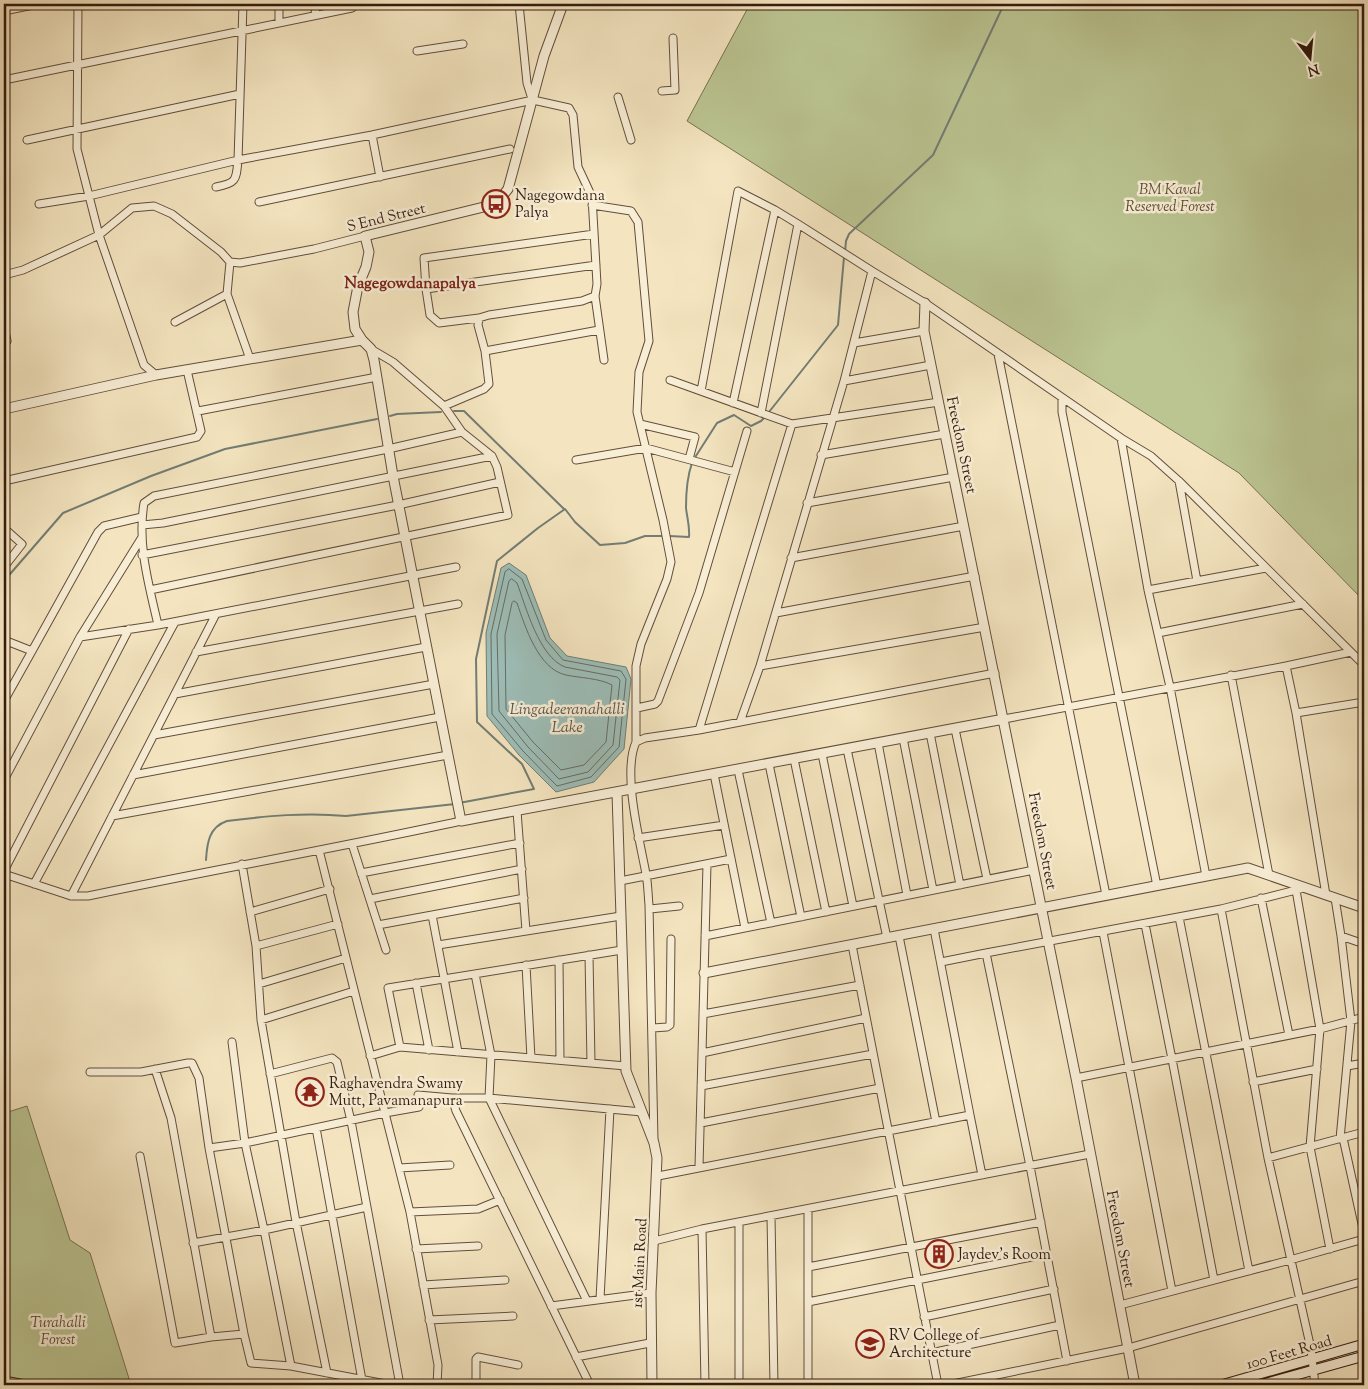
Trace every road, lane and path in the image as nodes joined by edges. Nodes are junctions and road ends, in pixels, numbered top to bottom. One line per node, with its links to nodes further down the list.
1 (38, 4): 9 (street)
2 (78, 4): 16 (street)
3 (243, 4): 12 (street)
4 (279, 4): 11 (street)
5 (316, 4): 10 (street)
6 (352, 4): 10 (street)
7 (519, 4): 21 (street)
8 (562, 4): 21 (street, S End Street)
9 (4, 11)
10 (315, 15): 11 (street)
11 (279, 22): 12 (street)
12 (243, 30): 16 (street); 19 (street)
13 (673, 38): 18 (street)
14 (463, 44): 15 (street)
15 (417, 51)
16 (77, 66): 17 (street); 22 (street)
17 (4, 80)
18 (662, 91)
19 (240, 94): 22 (street); 27 (street)
20 (618, 97): 25 (street)
21 (532, 100): 23 (street); 33 (street); 38 (street, S End Street)
22 (77, 129): 24 (street); 30 (street)
23 (372, 135): 27 (street); 28 (street)
24 (27, 140)
25 (631, 140)
26 (510, 149): 28 (street)
27 (238, 160): 29 (street); 30 (street)
28 (380, 176): 31 (street)
29 (216, 186)
30 (89, 196): 32 (street); 37 (street)
31 (259, 202)
32 (39, 204)
33 (592, 205): 36 (street); 75 (street)
34 (776, 210): 35 (street); 66 (street); 69 (street)
35 (798, 224): 41 (street); 73 (street)
36 (594, 234): 40 (street); 43 (street)
37 (99, 235): 39 (street); 42 (street); 62 (street)
38 (365, 236): 39 (street, S End Street); 52 (street)
39 (230, 262): 44 (street)
40 (596, 265): 43 (street); 45 (street)
41 (872, 271): 46 (street); 54 (street)
42 (4, 274)
43 (426, 289): 47 (street)
44 (228, 294): 48 (street); 58 (street)
45 (595, 296): 47 (street); 50 (street)
46 (925, 303): 51 (street, Freedom Street); 57 (street)
47 (479, 318): 56 (street)
48 (175, 322)
49 (4, 326): 53 (street)
50 (599, 330): 56 (street); 59 (street)
51 (924, 331): 54 (street); 60 (street, Freedom Street)
52 (362, 340): 55 (street); 58 (street)
53 (4, 342)
54 (854, 343): 65 (street)
55 (371, 349): 63 (street); 70 (street)
56 (485, 352): 70 (street)
57 (998, 354): 67 (street); 137 (street)
58 (250, 359): 61 (street)
59 (604, 360)
60 (931, 365): 65 (street); 68 (street, Freedom Street)
61 (187, 370): 62 (street); 72 (street)
62 (156, 375): 71 (street)
63 (377, 378): 72 (street); 82 (street)
64 (670, 380): 66 (street)
65 (844, 381): 74 (street)
66 (701, 391): 69 (street)
67 (1062, 398): 80 (street); 134 (street)
68 (939, 402): 74 (street); 79 (street, Freedom Street)
69 (733, 403): 73 (street)
70 (444, 406): 78 (street)
71 (4, 409)
72 (198, 411): 90 (street)
73 (761, 413): 76 (street)
74 (832, 418): 76 (street); 83 (street)
75 (640, 424): 81 (street); 85 (street)
76 (792, 424): 144 (street)
77 (747, 431): 87 (street)
78 (462, 432): 82 (street); 84 (street)
79 (945, 434): 83 (street); 89 (street, Freedom Street)
80 (1121, 438): 91 (street); 109 (street)
81 (646, 448): 85 (street); 86 (street); 138 (street)
82 (388, 450): 88 (street); 95 (street)
83 (821, 455): 93 (street)
84 (492, 456): 88 (street); 92 (street)
85 (689, 459): 87 (street)
86 (576, 460)
87 (735, 472): 138 (street)
88 (393, 476): 94 (street); 95 (street)
89 (954, 477): 93 (street); 96 (street, Freedom Street)
90 (4, 481)
91 (1179, 481): 104 (street); 107 (street)
92 (500, 482): 94 (street); 99 (street)
93 (807, 503): 101 (street)
94 (398, 505): 99 (street); 100 (street)
95 (142, 521): 98 (street); 123 (street)
96 (964, 526): 101 (street); 106 (street, Freedom Street)
97 (4, 528): 103 (street)
98 (142, 537): 100 (street); 120 (street)
99 (405, 537): 105 (street); 108 (street)
100 (142, 555): 108 (street)
101 (791, 558): 113 (street)
102 (456, 566): 105 (street)
103 (4, 567)
104 (1266, 568): 107 (street); 111 (street)
105 (412, 576): 112 (street); 114 (street)
106 (975, 576): 113 (street); 117 (street, Freedom Street)
107 (1197, 581): 109 (street)
108 (150, 590): 116 (street)
109 (1148, 590): 119 (street)
110 (458, 604): 112 (street)
111 (1303, 604): 119 (street); 125 (street)
112 (420, 612): 122 (street); 124 (street)
113 (776, 613): 127 (street)
114 (216, 614): 115 (street); 124 (street)
115 (175, 622): 116 (street); 181 (street)
116 (158, 625): 118 (street)
117 (985, 627): 127 (street); 129 (street, Freedom Street)
118 (129, 629): 120 (street); 174 (street)
119 (1158, 633): 132 (street)
120 (80, 637): 158 (street)
121 (4, 640): 123 (street)
122 (426, 647): 131 (street); 133 (street)
123 (32, 652): 135 (street)
124 (196, 652): 133 (street)
125 (1351, 652): 126 (street); 128 (street)
126 (1364, 665)
127 (760, 666): 142 (street)
128 (1286, 666): 130 (street); 139 (street)
129 (995, 673): 141 (street, Freedom Street); 142 (street)
130 (1231, 675): 132 (street); 176 (street)
131 (434, 684): 140 (street); 146 (street)
132 (1170, 687): 134 (street); 178 (street)
133 (175, 694): 146 (street)
134 (1118, 697): 137 (street); 183 (street)
135 (4, 701)
136 (1364, 702): 139 (street)
137 (1070, 706): 141 (street); 189 (street)
138 (637, 708): 148 (street)
139 (1296, 713): 190 (street)
140 (440, 717): 152 (street); 157 (street)
141 (1004, 719): 143 (street); 173 (street, Freedom Street)
142 (740, 722): 144 (street)
143 (955, 729): 145 (street); 179 (street)
144 (699, 730): 148 (street)
145 (930, 733): 147 (street); 182 (street)
146 (154, 735): 157 (street)
147 (903, 738): 149 (street); 186 (street)
148 (636, 742): 159 (street)
149 (878, 743): 150 (street); 188 (street)
150 (847, 749): 151 (street); 194 (street)
151 (822, 754): 153 (street); 196 (street)
152 (448, 755): 162 (street); 163 (street)
153 (794, 759): 154 (street); 202 (street)
154 (769, 764): 155 (street); 205 (street)
155 (738, 770): 156 (street); 207 (street)
156 (714, 774): 159 (street); 164 (street)
157 (133, 775): 162 (street)
158 (4, 780)
159 (632, 790): 160 (street); 165 (street)
160 (617, 793): 161 (street); 180 (street, 1st Main Road)
161 (517, 811): 163 (street); 166 (street)
162 (112, 816): 187 (street)
163 (461, 821): 167 (street)
164 (724, 825): 165 (street); 169 (street)
165 (638, 838): 177 (street)
166 (520, 843): 172 (street); 175 (street)
167 (352, 844): 168 (street); 175 (street)
168 (319, 850): 170 (street); 184 (street)
169 (731, 859): 171 (street); 211 (street)
170 (242, 864): 187 (street); 201 (street)
171 (707, 864): 177 (street); 215 (street)
172 (522, 870): 191 (street); 193 (street)
173 (1034, 870): 179 (street); 197 (street, Freedom Street)
174 (4, 873): 181 (street)
175 (361, 873): 193 (street)
176 (1269, 875): 178 (street); 185 (street)
177 (646, 876): 180 (street); 199 (street)
178 (1206, 876): 183 (street)
179 (987, 880): 182 (street)
180 (620, 881): 204 (street, 1st Main Road)
181 (34, 884): 187 (street)
182 (960, 885): 186 (street)
183 (1157, 886): 189 (street)
184 (330, 889): 201 (street); 208 (street)
185 (1300, 889): 190 (street); 192 (street); 246 (street)
186 (933, 890): 188 (street)
187 (71, 896)
188 (907, 896): 194 (street)
189 (1106, 896): 197 (street)
190 (1331, 896): 198 (street); 217 (street)
191 (524, 898): 203 (street); 213 (street)
192 (1261, 898): 200 (street); 247 (street)
193 (370, 899): 210 (street)
194 (878, 901): 196 (street); 219 (street)
195 (679, 906): 199 (street)
196 (852, 906): 202 (street)
197 (1042, 908): 212 (street); 220 (street, Freedom Street)
198 (1364, 908)
199 (650, 909): 245 (street)
200 (1222, 909): 206 (street); 249 (street)
201 (250, 912): 224 (street)
202 (826, 912): 205 (street)
203 (432, 915): 210 (street); 222 (street)
204 (621, 916): 213 (street); 226 (street, 1st Main Road)
205 (801, 917): 207 (street)
206 (1179, 918): 209 (street); 254 (street)
207 (771, 923): 211 (street)
208 (338, 924): 224 (street); 229 (street)
209 (1145, 924): 214 (street); 259 (street)
210 (378, 925): 225 (street)
211 (745, 928): 215 (street)
212 (934, 929): 216 (street); 231 (street)
213 (526, 931): 222 (street)
214 (1103, 932): 220 (street); 265 (street)
215 (705, 936): 233 (street)
216 (899, 936): 219 (street); 284 (street)
217 (1341, 936): 221 (street); 244 (street)
218 (671, 938): 245 (street)
219 (887, 938): 223 (street)
220 (1049, 941): 227 (street); 270 (street, Freedom Street)
221 (1364, 944)
222 (438, 945): 235 (street)
223 (852, 945): 233 (street); 238 (street)
224 (256, 946): 237 (street)
225 (386, 950)
226 (622, 950): 228 (street); 263 (street, 1st Main Road)
227 (986, 954): 231 (street); 298 (street)
228 (589, 955): 230 (street); 262 (street)
229 (346, 958): 237 (street); 239 (street)
230 (560, 960): 232 (street); 260 (street)
231 (941, 962): 281 (street)
232 (526, 965): 234 (street); 258 (street)
233 (704, 972): 240 (street)
234 (475, 974): 235 (street); 256 (street)
235 (444, 979): 236 (street); 252 (street)
236 (416, 983): 250 (street); 251 (street)
237 (259, 984): 243 (street)
238 (860, 985): 240 (street); 242 (street)
239 (354, 990): 243 (street); 257 (street)
240 (703, 1014): 253 (street)
241 (1364, 1016): 244 (street)
242 (866, 1018): 253 (street); 255 (street)
243 (261, 1020): 269 (street)
244 (1351, 1021): 246 (street); 264 (street)
245 (653, 1028): 291 (street)
246 (1320, 1029): 247 (street); 267 (street)
247 (1289, 1035): 249 (street)
248 (232, 1042): 290 (street)
249 (1246, 1044): 254 (street); 271 (street)
250 (400, 1047): 251 (street); 257 (street)
251 (429, 1050): 252 (street)
252 (458, 1052): 256 (street)
253 (702, 1053): 272 (street)
254 (1205, 1053): 259 (street); 327 (street)
255 (874, 1054): 272 (street); 273 (street)
256 (491, 1055): 258 (street); 276 (street)
257 (370, 1056): 280 (street)
258 (531, 1058): 260 (street)
259 (1172, 1059): 265 (street); 329 (street)
260 (560, 1060): 262 (street)
261 (1364, 1062): 264 (street)
262 (591, 1063): 263 (street)
263 (626, 1066): 279 (street, 1st Main Road)
264 (1347, 1066): 289 (street)
265 (1129, 1068): 270 (street); 334 (street)
266 (155, 1069): 268 (street); 293 (street); 319 (street)
267 (1317, 1069): 271 (street); 292 (street)
268 (90, 1072)
269 (270, 1074): 282 (street); 288 (street)
270 (1076, 1078): 294 (street, Freedom Street)
271 (1253, 1082): 296 (street)
272 (701, 1086): 283 (street)
273 (880, 1088): 283 (street); 286 (street)
274 (418, 1095): 275 (street)
275 (452, 1098): 276 (street); 304 (street)
276 (489, 1098): 278 (street); 338 (street)
277 (418, 1107): 280 (street)
278 (610, 1109): 279 (street); 336 (street)
279 (642, 1112): 291 (street, 1st Main Road)
280 (385, 1113): 282 (street); 300 (street)
281 (970, 1115): 284 (street); 301 (street)
282 (351, 1120): 285 (street); 305 (street)
283 (700, 1122): 299 (street)
284 (936, 1122): 286 (street)
285 (316, 1128): 288 (street); 308 (street)
286 (888, 1131): 299 (street); 303 (street)
287 (1364, 1132): 289 (street)
288 (281, 1135): 290 (street); 310 (street)
289 (1341, 1138): 292 (street); 315 (street)
290 (245, 1143): 293 (street); 314 (street)
291 (654, 1143): 302 (street, 1st Main Road)
292 (1310, 1147): 296 (street); 323 (street)
293 (208, 1148): 316 (street)
294 (1090, 1154): 298 (street); 340 (street, Freedom Street)
295 (140, 1156): 347 (street)
296 (1268, 1158): 325 (street)
297 (450, 1165): 300 (street)
298 (1030, 1166): 301 (street); 312 (street)
299 (699, 1167): 302 (street)
300 (399, 1168): 307 (street)
301 (982, 1175): 303 (street)
302 (658, 1176): 318 (street, 1st Main Road)
303 (900, 1191): 306 (street); 321 (street)
304 (500, 1200): 307 (street); 341 (street)
305 (367, 1207): 308 (street); 364 (street)
306 (808, 1209): 309 (street); 326 (street)
307 (410, 1212): 322 (street)
308 (332, 1214): 310 (street); 360 (street)
309 (771, 1216): 311 (street); 371 (street)
310 (296, 1222): 314 (street); 359 (street)
311 (739, 1222): 313 (street); 370 (street)
312 (1041, 1222): 321 (street); 324 (street)
313 (702, 1229): 318 (street); 369 (street)
314 (264, 1230): 316 (street); 357 (street)
315 (1364, 1233)
316 (226, 1236): 319 (street); 346 (street)
317 (1364, 1239): 323 (street)
318 (654, 1240): 335 (street, 1st Main Road)
319 (193, 1243): 347 (street)
320 (478, 1246): 322 (street)
321 (911, 1246): 326 (street); 331 (street)
322 (416, 1249): 332 (street)
323 (1330, 1249): 325 (street)
324 (1047, 1254): 331 (street); 333 (street)
325 (1290, 1260): 327 (street); 337 (street)
326 (808, 1266): 339 (street)
327 (1249, 1271): 329 (street)
328 (505, 1280): 332 (street)
329 (1214, 1280): 334 (street)
330 (1364, 1281): 337 (street)
331 (918, 1282): 339 (street); 343 (street)
332 (423, 1285): 344 (street)
333 (1054, 1289): 343 (street); 345 (street)
334 (1172, 1291): 340 (street)
335 (651, 1293): 336 (street); 348 (street, 1st Main Road)
336 (600, 1299): 338 (street)
337 (1299, 1300): 350 (street); 354 (street)
338 (587, 1301): 341 (street)
339 (808, 1302): 372 (street)
340 (1120, 1305): 350 (street, Freedom Street)
341 (551, 1306): 352 (street)
342 (513, 1316): 344 (street)
343 (924, 1317): 351 (street)
344 (429, 1320): 365 (street)
345 (1060, 1325): 351 (street); 355 (street)
346 (244, 1334): 347 (street); 357 (street)
347 (211, 1337)
348 (650, 1343): 352 (street); 368 (street, 1st Main Road)
349 (1364, 1344): 354 (street, 100 Feet Road)
350 (1128, 1348): 355 (street); 375 (street, Freedom Street)
351 (931, 1353): 373 (street)
352 (576, 1356): 367 (street)
353 (1364, 1356): 358 (street, 100 Feet Road)
354 (1312, 1359): 358 (street); 376 (street, 100 Feet Road)
355 (1067, 1360): 374 (street)
356 (518, 1365): 366 (street)
357 (291, 1366): 359 (street)
358 (1312, 1370): 377 (street, 100 Feet Road); 378 (street)
359 (327, 1373): 360 (street)
360 (362, 1380): 363 (street)
361 (4, 1381): 362 (street)
362 (25, 1385)
363 (391, 1385)
364 (400, 1385)
365 (437, 1385)
366 (476, 1385)
367 (590, 1385)
368 (652, 1385)
369 (705, 1385)
370 (739, 1385)
371 (774, 1385)
372 (808, 1385)
373 (938, 1385)
374 (948, 1385)
375 (1135, 1385)
376 (1221, 1385)
377 (1260, 1385)
378 (1314, 1385)

